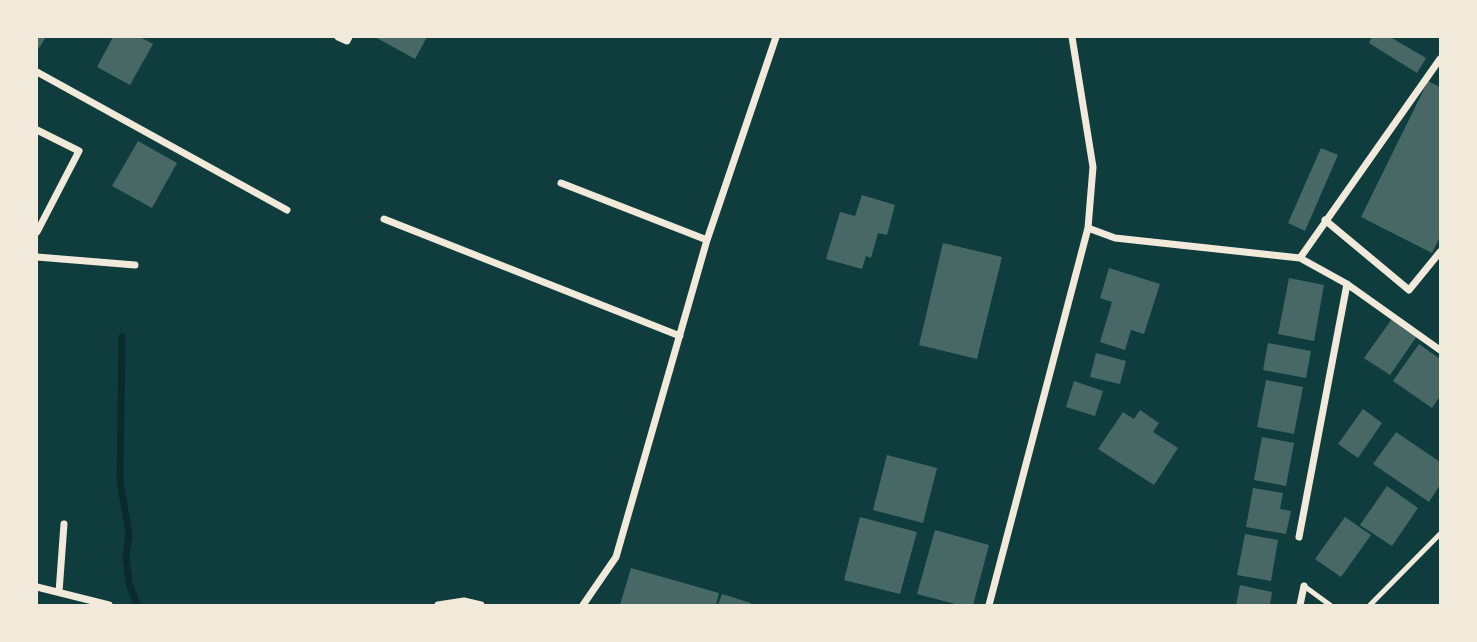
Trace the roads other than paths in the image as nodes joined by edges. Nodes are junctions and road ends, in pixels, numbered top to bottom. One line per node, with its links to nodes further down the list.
1 (338, 37): 2 (street)
2 (349, 37)
3 (776, 37): 14 (street)
4 (1072, 37): 12 (street)
5 (1440, 59): 11 (street)
6 (37, 72): 9 (street)
7 (37, 130): 13 (street)
8 (561, 183): 14 (street)
9 (287, 210)
10 (384, 219): 20 (street)
11 (1325, 220): 15 (street); 17 (street)
12 (1088, 229): 17 (street); 32 (street)
13 (37, 232)
14 (708, 240): 20 (street)
15 (1440, 252)
16 (37, 257): 18 (street)
17 (1300, 258): 19 (street)
18 (135, 265)
19 (1347, 284): 21 (street); 24 (street)
20 (680, 336): 31 (street)
21 (1440, 350)
22 (64, 524): 27 (street)
23 (1440, 534): 35 (lane)
24 (1298, 537)
25 (1304, 586): 33 (street); 34 (lane)
26 (37, 587): 27 (street)
27 (59, 592): 28 (street)
28 (109, 605)
29 (438, 605): 30 (street)
30 (481, 605)
31 (583, 605)
32 (989, 605)
33 (1300, 605)
34 (1330, 605)
35 (1370, 605)

